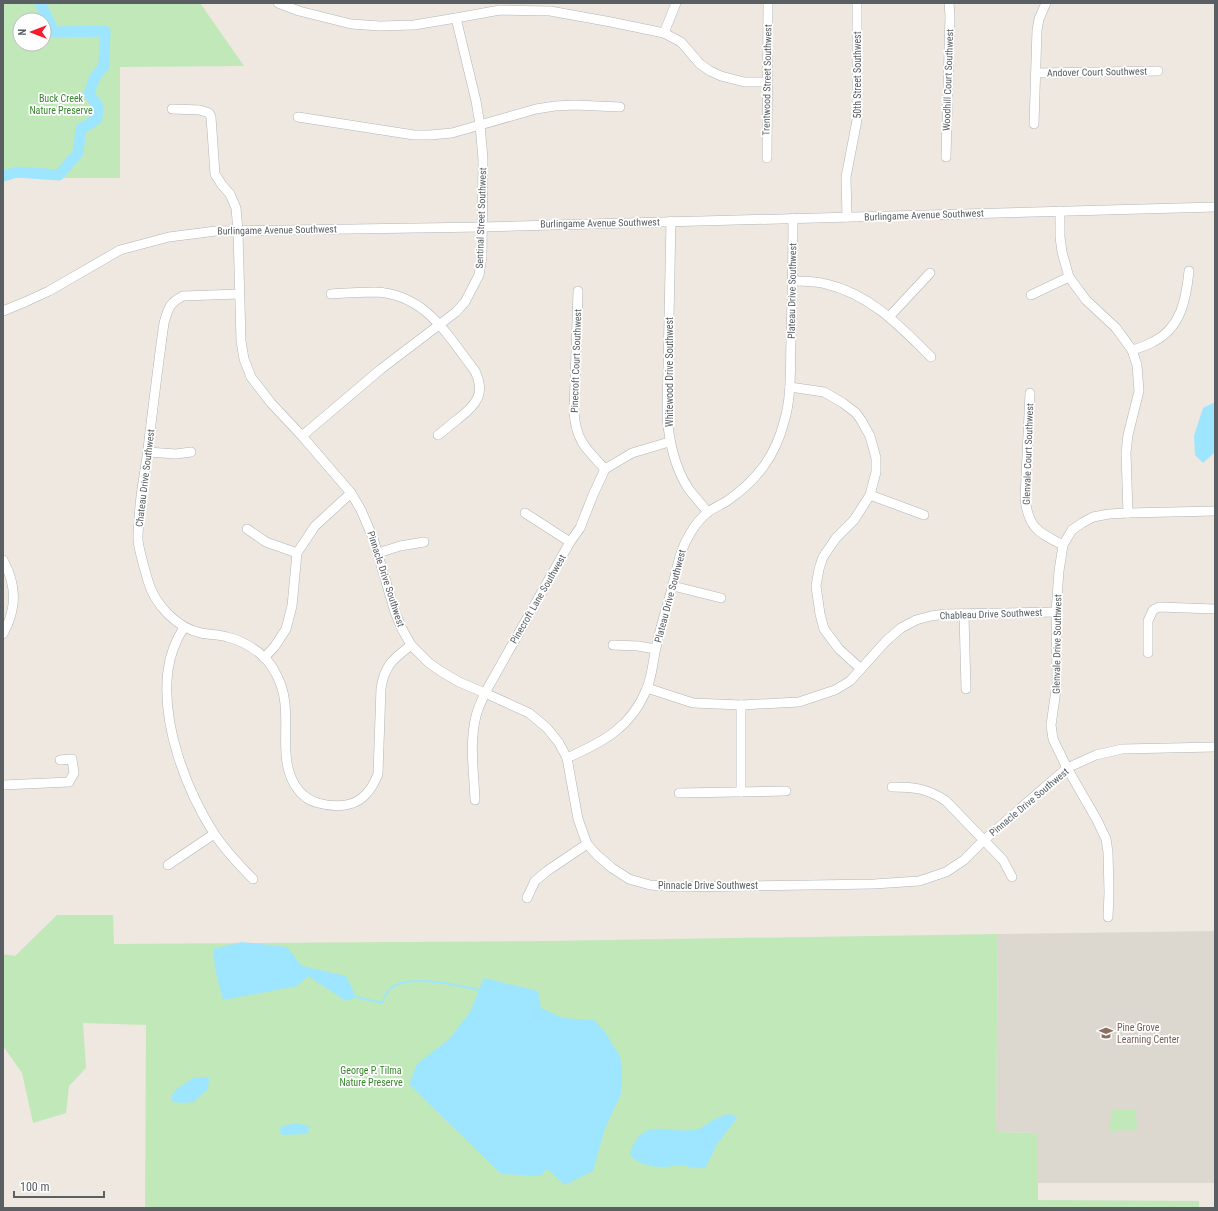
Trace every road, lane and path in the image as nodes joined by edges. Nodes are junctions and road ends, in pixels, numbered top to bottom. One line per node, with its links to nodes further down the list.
1 (278, 3): 7 (street)
2 (676, 3): 8 (street)
3 (768, 3): 11 (street, Trentwood Street Southwest)
4 (857, 3): 21 (street, 50th Street Southwest)
5 (949, 3): 17 (street, Woodhill Court Southwest)
6 (1046, 3): 10 (street)
7 (456, 18): 8 (street); 16 (street, Sentinal Street Southwest)
8 (664, 33): 11 (street)
9 (1158, 71): 10 (street, Andover Court Southwest)
10 (1036, 73): 15 (street)
11 (767, 82): 18 (street, Trentwood Street Southwest)
12 (620, 107): 16 (street)
13 (172, 109): 25 (street, Pinnacle Drive Southwest)
14 (298, 117): 16 (street)
15 (1034, 124)
16 (480, 125): 24 (street, Sentinal Street Southwest)
17 (946, 157)
18 (766, 158)
19 (1215, 206): 20 (street, Burlingame Avenue Southwest)
20 (1060, 211): 21 (street, Burlingame Avenue Southwest); 28 (street)
21 (847, 217): 22 (street, Burlingame Avenue Southwest)
22 (793, 218): 23 (street, Burlingame Avenue Southwest); 29 (street, Plateau Drive Southwest)
23 (671, 221): 24 (street, Burlingame Avenue Southwest); 43 (street, Whitewood Drive Southwest)
24 (483, 227): 25 (street, Burlingame Avenue Southwest); 36 (street, Sentinal Street Southwest)
25 (238, 231): 31 (street, Pinnacle Drive Southwest); 34 (street, Burlingame Avenue Southwest)
26 (1189, 271): 37 (street)
27 (930, 273): 35 (street)
28 (1069, 277): 33 (street); 37 (street)
29 (792, 281): 35 (street); 39 (street, Plateau Drive Southwest)
30 (578, 292): 46 (street, Pinecroft Court Southwest)
31 (239, 294): 42 (street, Pinnacle Drive Southwest); 44 (street, Chateau Drive Southwest)
32 (331, 294): 36 (street)
33 (1031, 295)
34 (3, 311)
35 (888, 317): 38 (street)
36 (439, 324): 41 (street); 42 (street, Sentinal Street Southwest)
37 (1132, 350): 52 (street)
38 (931, 357)
39 (790, 387): 48 (street); 50 (street, Plateau Drive Southwest)
40 (1030, 393): 57 (street, Glenvale Court Southwest)
41 (438, 434)
42 (302, 436): 47 (street, Pinnacle Drive Southwest)
43 (669, 442): 46 (street); 50 (street, Whitewood Drive Southwest)
44 (148, 452): 45 (street); 66 (street, Chateau Drive Southwest)
45 (191, 452)
46 (605, 469): 56 (street, Pinecroft Lane Southwest)
47 (351, 494): 58 (street); 59 (street, Pinnacle Drive Southwest)
48 (870, 495): 53 (street); 73 (street)
49 (1215, 511): 52 (street, Glenvale Drive Southwest)
50 (708, 512): 61 (street, Plateau Drive Southwest)
51 (525, 513): 56 (street)
52 (1128, 513): 57 (street, Glenvale Drive Southwest)
53 (924, 515)
54 (247, 529): 58 (street)
55 (424, 542): 59 (street)
56 (570, 542): 76 (street, Pinecroft Lane Southwest)
57 (1063, 545): 64 (street, Glenvale Drive Southwest)
58 (297, 553): 72 (street)
59 (378, 553): 68 (street, Pinnacle Drive Southwest)
60 (3, 560): 67 (street)
61 (673, 586): 62 (street); 70 (street, Plateau Drive Southwest)
62 (721, 598)
63 (1215, 609): 71 (street)
64 (1056, 612): 65 (street, Chableau Drive Southwest); 81 (street, Glenvale Drive Southwest)
65 (964, 615): 73 (street, Chableau Drive Southwest); 75 (street)
66 (184, 627): 72 (street, Chateau Drive Southwest); 88 (street)
67 (3, 634)
68 (411, 645): 72 (street, Chateau Drive Southwest); 76 (street, Pinnacle Drive Southwest)
69 (613, 645): 70 (street)
70 (655, 649): 74 (street, Plateau Drive Southwest)
71 (1148, 653)
72 (264, 658)
73 (861, 670): 77 (street, Chableau Drive Southwest)
74 (647, 688): 77 (street, Chableau Drive Southwest); 79 (street, Plateau Drive Southwest)
75 (966, 689)
76 (485, 692): 79 (street, Pinnacle Drive Southwest); 87 (street, Pinecroft Lane Southwest)
77 (741, 705): 85 (street)
78 (1215, 747): 81 (street, Pinnacle Drive Southwest)
79 (567, 758): 90 (street, Pinnacle Drive Southwest)
80 (60, 760): 82 (street)
81 (1067, 768): 89 (street, Pinnacle Drive Southwest); 95 (street, Glenvale Drive Southwest)
82 (3, 785)
83 (892, 787): 89 (street)
84 (786, 791): 85 (street)
85 (741, 792): 86 (street)
86 (680, 793)
87 (475, 800)
88 (214, 834): 91 (street); 93 (street)
89 (984, 840): 90 (street, Pinnacle Drive Southwest); 92 (street)
90 (588, 844): 94 (street)
91 (168, 865)
92 (1012, 876)
93 (253, 879)
94 (527, 898)
95 (1108, 917)

